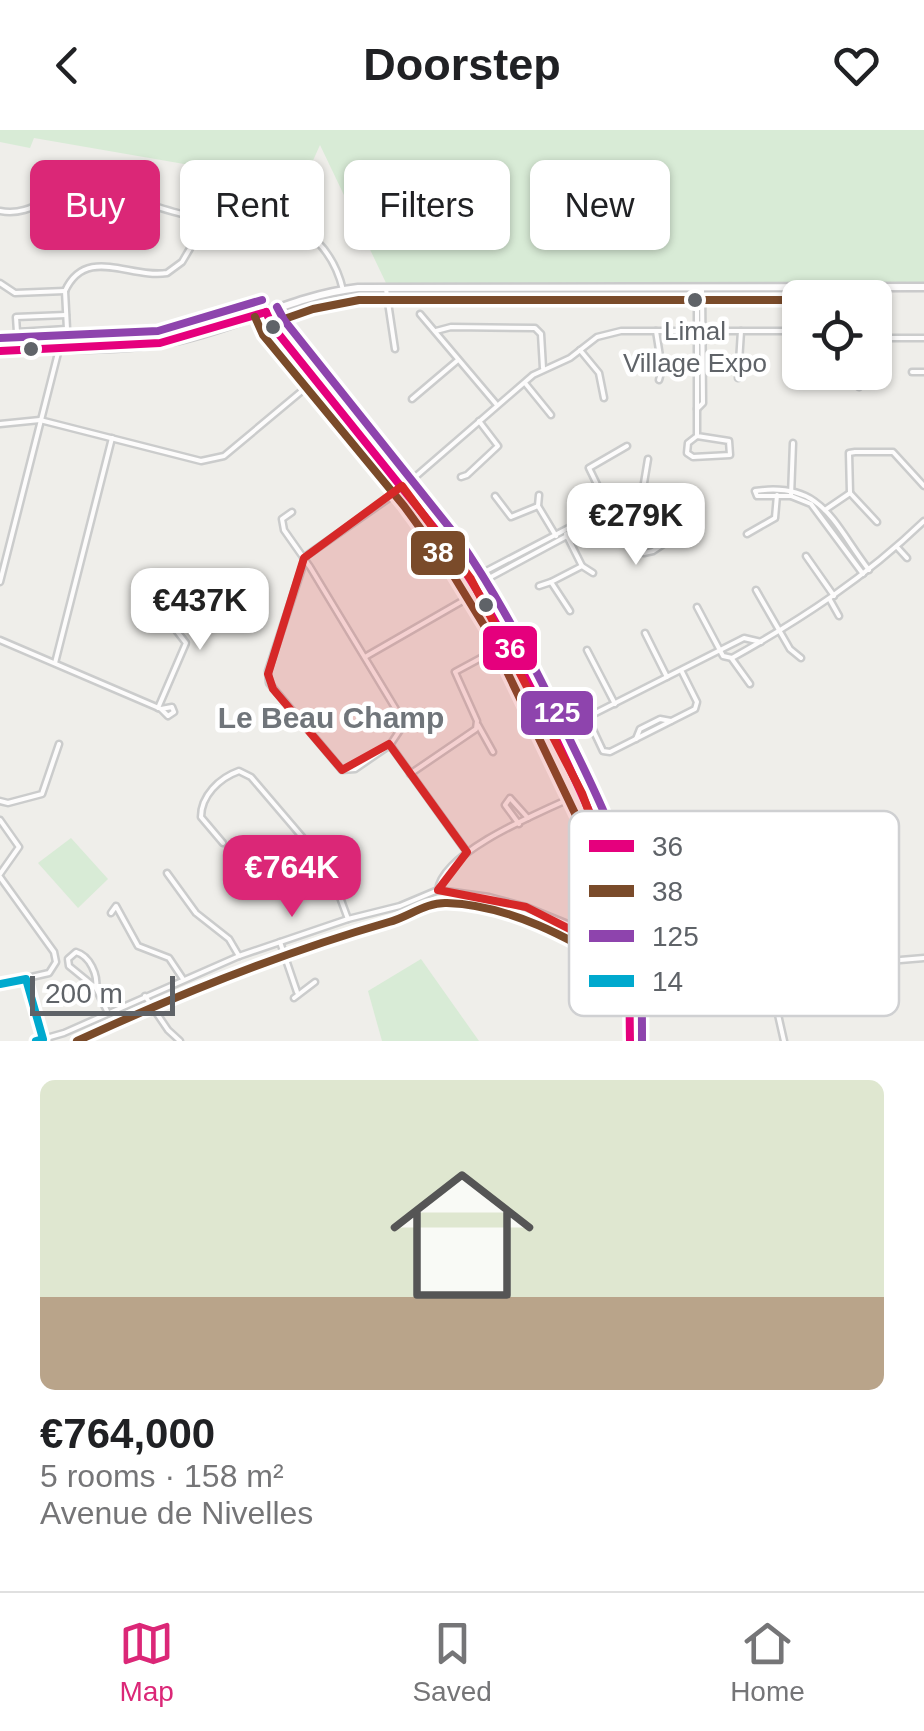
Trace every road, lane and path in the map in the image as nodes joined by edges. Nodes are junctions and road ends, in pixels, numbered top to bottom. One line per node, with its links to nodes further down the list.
1 (0, 214): 2 (street)
2 (180, 214)
3 (189, 250): 10 (street)
4 (323, 250): 9 (street)
5 (0, 283): 10 (street)
6 (386, 287): 7 (street); 9 (street); 23 (street)
7 (699, 287): 8 (street); 15 (street)
8 (924, 287)
9 (342, 290): 11 (street)
10 (65, 291): 13 (street)
11 (266, 312): 22 (street); 31 (street)
12 (420, 314): 17 (street)
13 (66, 315): 14 (street); 14 (street)
14 (67, 329): 22 (street)
15 (700, 331): 18 (street); 19 (street); 41 (street)
16 (782, 331): 19 (street)
17 (436, 332): 26 (street); 27 (street)
18 (656, 332): 24 (street); 32 (street)
19 (741, 332): 30 (street)
20 (892, 338): 21 (street)
21 (924, 338)
22 (63, 348): 25 (street); 38 (street)
23 (396, 348)
24 (580, 350): 27 (street); 34 (street)
25 (0, 351)
26 (458, 360): 35 (street); 36 (street)
27 (543, 368): 33 (street)
28 (912, 372): 29 (street)
29 (924, 372)
30 (738, 378)
31 (315, 380): 42 (street); 51 (street)
32 (659, 380)
33 (525, 383): 36 (street); 37 (street)
34 (604, 398)
35 (412, 399)
36 (497, 405): 39 (street)
37 (551, 415)
38 (40, 420): 40 (street); 42 (street); 74 (street)
39 (479, 421): 45 (street); 51 (street)
40 (0, 424)
41 (697, 436): 41 (street)
42 (112, 438): 105 (street)
43 (793, 443): 55 (street)
44 (508, 445): 45 (street)
45 (498, 446): 50 (street)
46 (627, 446): 61 (street)
47 (841, 450): 48 (street)
48 (849, 454): 52 (street); 56 (street)
49 (648, 459): 54 (street)
50 (471, 482)
51 (402, 486): 77 (street); 87 (street)
52 (924, 486)
53 (651, 488): 54 (street)
54 (642, 489): 59 (street)
55 (792, 492): 64 (street); 71 (street)
56 (850, 493): 64 (street); 67 (street)
57 (539, 495): 60 (street)
58 (495, 496): 65 (street)
59 (617, 501): 61 (street); 62 (street)
60 (538, 506): 65 (street); 72 (street)
61 (608, 509): 62 (street); 69 (street)
62 (617, 509): 70 (street)
63 (292, 512): 77 (street)
64 (822, 512): 80 (street); 82 (street)
65 (510, 517): 68 (street)
66 (924, 521): 73 (street)
67 (877, 522)
68 (509, 526)
69 (566, 532): 72 (street); 79 (street)
70 (680, 533)
71 (748, 534)
72 (556, 537): 87 (street)
73 (897, 547): 78 (street); 80 (street)
74 (8, 548): 75 (street); 85 (street)
75 (0, 552)
76 (806, 556): 91 (street)
77 (304, 558): 83 (street); 84 (street)
78 (907, 558)
79 (582, 566): 81 (street); 86 (street)
80 (869, 570): 82 (street)
81 (593, 573)
82 (863, 574): 91 (street)
83 (316, 578): 84 (street); 102 (street)
84 (299, 579): 114 (street)
85 (0, 582)
86 (551, 582): 88 (street); 93 (street)
87 (475, 585): 99 (street); 102 (street)
88 (539, 586)
89 (172, 588): 105 (street)
90 (756, 590): 95 (street)
91 (832, 598): 94 (street); 95 (street)
92 (698, 607): 101 (street)
93 (570, 611)
94 (839, 616)
95 (780, 631): 98 (street); 104 (street)
96 (645, 633): 107 (street)
97 (0, 640): 105 (street)
98 (761, 642): 101 (street); 103 (street)
99 (506, 644): 111 (street); 112 (street)
100 (587, 650): 109 (street)
101 (721, 650): 103 (street); 106 (street)
102 (365, 658): 114 (street)
103 (732, 658): 108 (street)
104 (801, 658)
105 (54, 663)
106 (681, 670): 107 (street); 110 (street)
107 (668, 677): 109 (street)
108 (750, 684)
109 (615, 704): 110 (street)
110 (586, 718): 112 (street)
111 (478, 725): 115 (street); 116 (street)
112 (553, 734): 117 (street)
113 (59, 744): 118 (street)
114 (390, 746): 116 (street)
115 (493, 752)
116 (410, 774): 125 (street)
117 (582, 793): 119 (street); 120 (street)
118 (0, 801)
119 (590, 811)
120 (528, 818): 122 (street); 122 (street)
121 (0, 820): 128 (street)
122 (519, 824): 125 (street)
123 (223, 843): 124 (street)
124 (315, 852): 126 (street); 131 (street)
125 (467, 852): 129 (street)
126 (246, 870)
127 (167, 873): 134 (street)
128 (0, 875): 137 (street)
129 (438, 890): 131 (street); 132 (street)
130 (112, 913): 138 (street)
131 (348, 918): 133 (street)
132 (569, 925)
133 (280, 942): 134 (street); 139 (street)
134 (239, 956): 138 (street)
135 (924, 958): 136 (street)
136 (899, 960)
137 (26, 979): 140 (street); 146 (street)
138 (184, 979): 142 (street)
139 (315, 982)
140 (0, 984)
141 (96, 988): 141 (street); 143 (street)
142 (145, 996): 143 (street); 148 (street)
143 (107, 1012): 146 (street)
144 (630, 1016): 149 (street)
145 (778, 1016): 150 (street)
146 (44, 1039): 147 (street)
147 (36, 1041)
148 (180, 1041)
149 (630, 1041)
150 (784, 1041)

